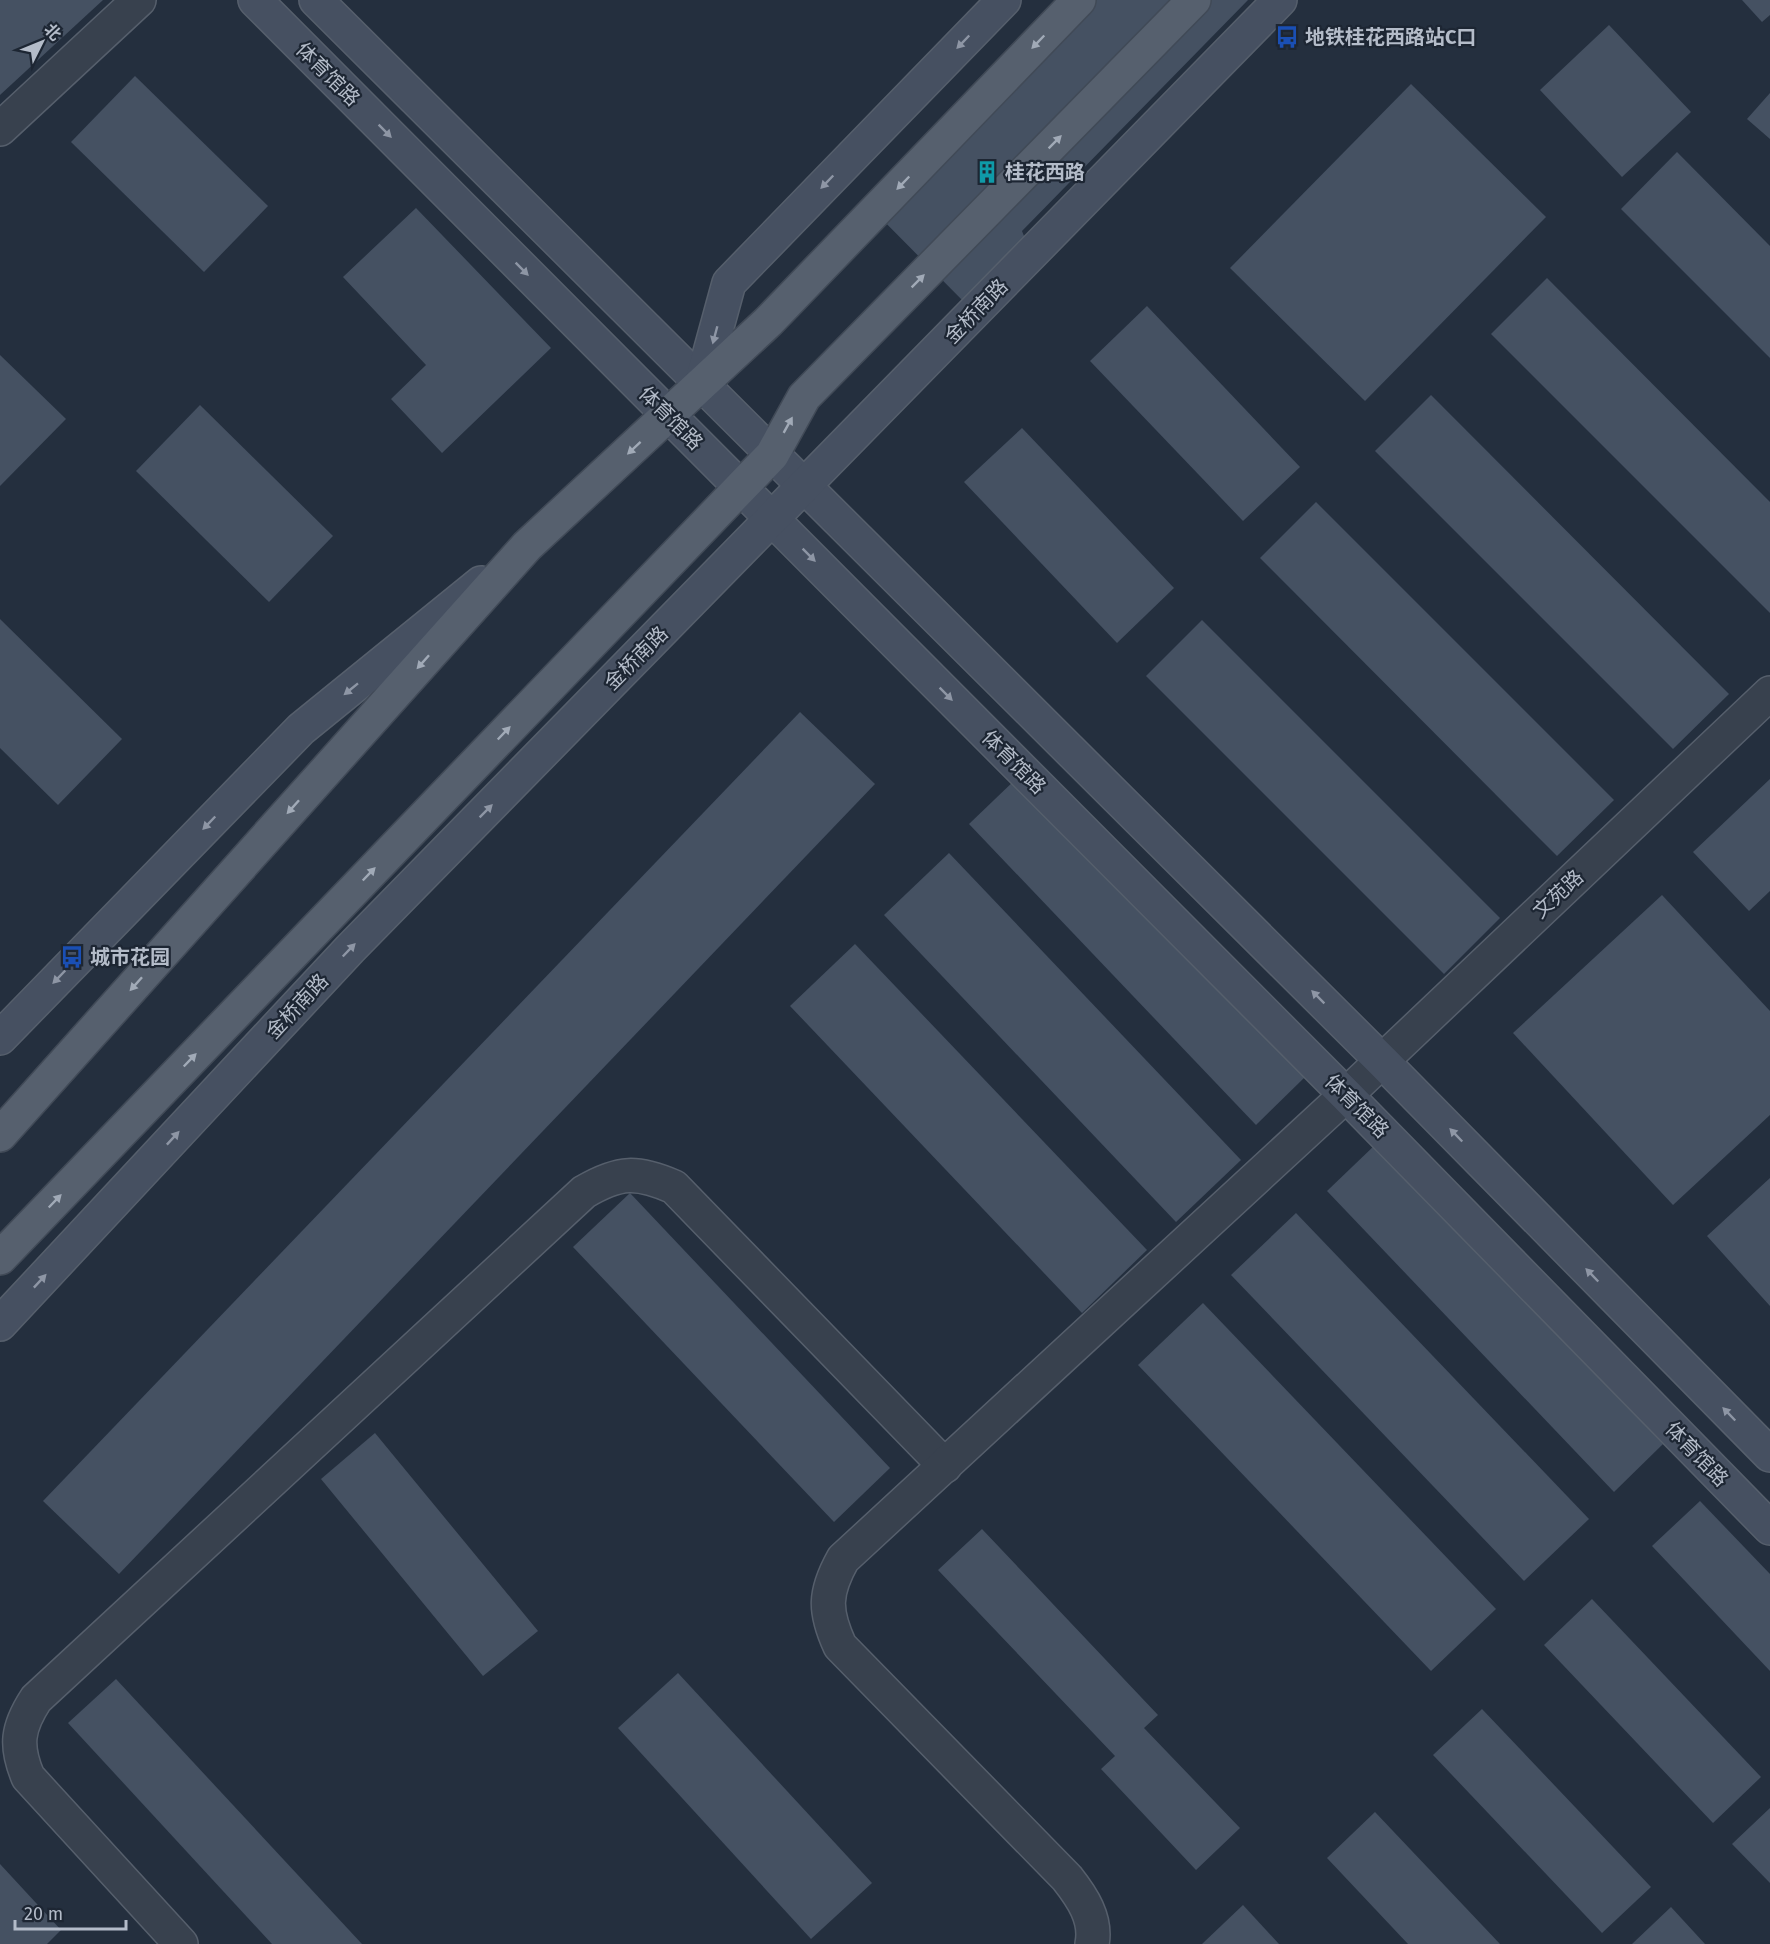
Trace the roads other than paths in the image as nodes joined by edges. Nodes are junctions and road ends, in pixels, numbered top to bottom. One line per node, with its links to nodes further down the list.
1 (139, 0): 8 (street)
2 (255, 0): 10 (main road, 体育馆路, one-way to 10)
3 (316, 0): 9 (main road)
4 (1004, 0): 9 (main road, one-way to 9)
5 (1078, 0): 9 (main road, one-way to 9)
6 (1194, 0): 11 (main road, 金桥南路, one-way to 6)
7 (1280, 0): 12 (main road, 金桥南路)
8 (0, 129)
9 (701, 385): 10 (main road); 11 (main road)
10 (669, 416): 13 (main road, 体育馆路); 15 (main road, one-way to 15)
11 (772, 454): 12 (main road); 13 (main road, 金桥南路)
12 (804, 486): 14 (main road, 金桥南路); 18 (main road, one-way to 12)
13 (740, 488): 14 (main road, 体育馆路); 21 (main road, 金桥南路, one-way to 13)
14 (773, 519): 19 (main road, 体育馆路, one-way to 19); 22 (main road, 金桥南路, one-way to 14)
15 (527, 546): 17 (main road, one-way to 17); 20 (main road, one-way to 20)
16 (1770, 693): 18 (street, 文苑路)
17 (0, 1038)
18 (1382, 1061): 19 (street, 文苑路); 23 (main road, one-way to 18)
19 (1346, 1095): 24 (street, 文苑路); 25 (main road, 体育馆路)
20 (0, 1135)
21 (0, 1258)
22 (0, 1324)
23 (1770, 1455)
24 (945, 1466): 26 (street); 27 (street, 文苑路)
25 (1770, 1528)
26 (181, 1944)
27 (1092, 1944)

